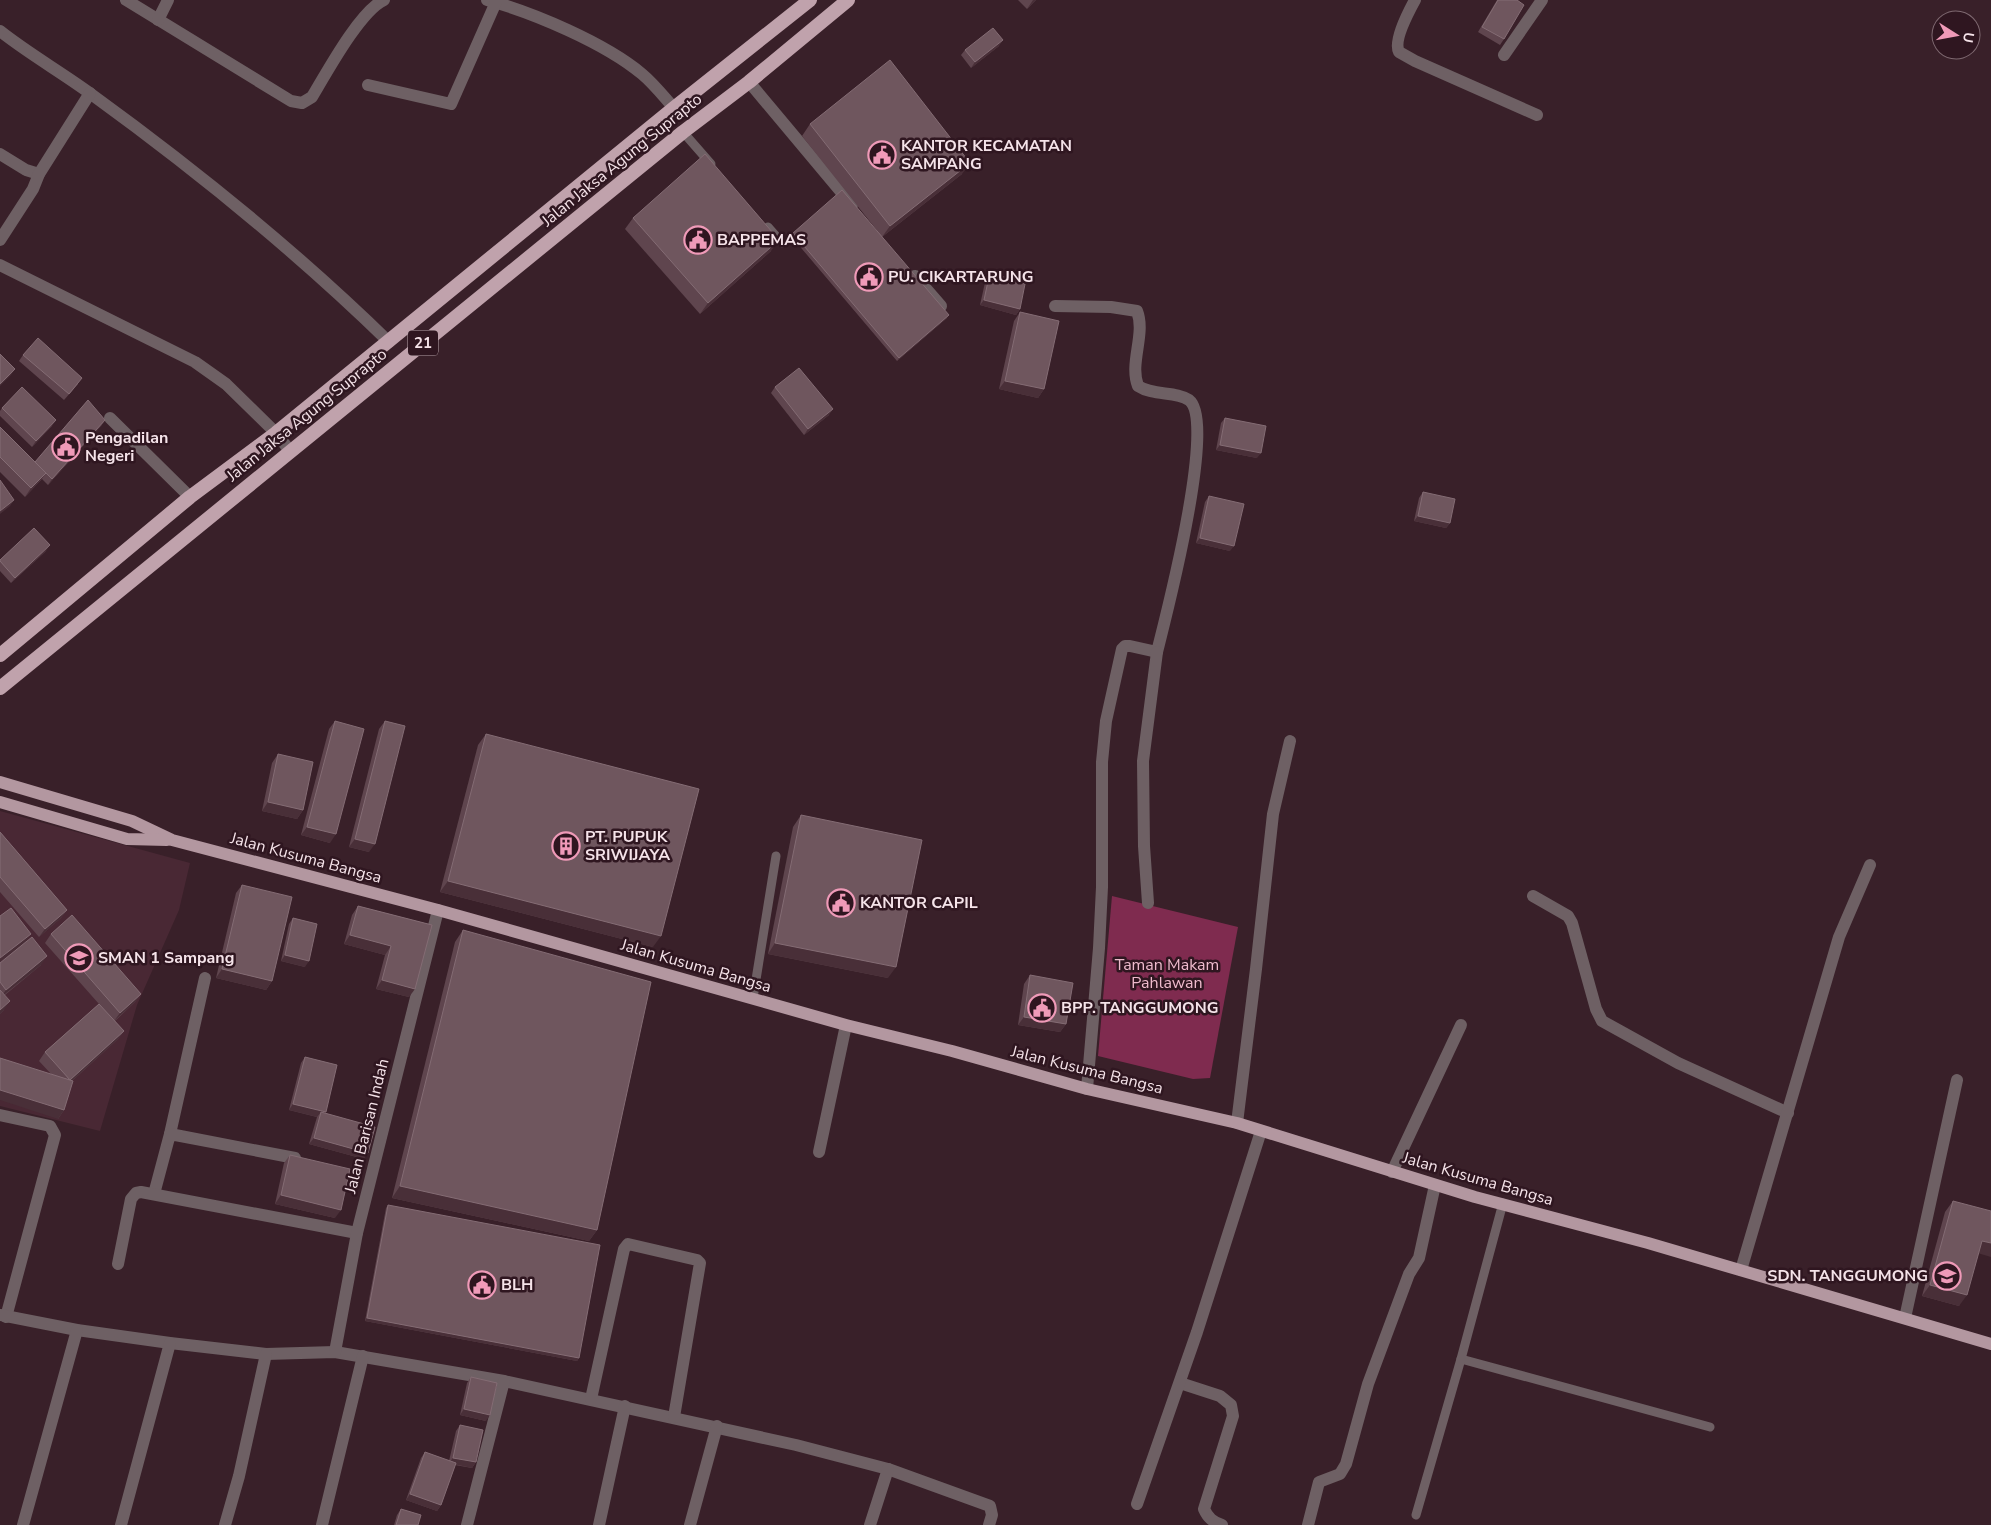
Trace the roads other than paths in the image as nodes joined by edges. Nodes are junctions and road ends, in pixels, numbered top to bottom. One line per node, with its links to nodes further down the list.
1 (126, 0): 10 (street)
2 (168, 0): 10 (street)
3 (384, 0): 10 (street)
4 (810, 0): 16 (highway, Jalan Jaksa Agung Suprapto / 21)
5 (848, 0): 13 (highway, Jalan Jaksa Agung Suprapto / 21)
6 (1415, 0): 17 (street)
7 (1542, 0): 12 (street)
8 (491, 1): 9 (street); 14 (street)
9 (527, 6): 16 (street)
10 (158, 20)
11 (0, 31): 15 (street)
12 (1504, 56)
13 (749, 82): 18 (highway, Jalan Jaksa Agung Suprapto / 21); 22 (street)
14 (368, 85)
15 (90, 93): 21 (street); 30 (street)
16 (674, 108): 30 (highway, Jalan Jaksa Agung Suprapto / 21)
17 (1537, 115)
18 (683, 132): 20 (lane); 33 (highway, Jalan Jaksa Agung Suprapto / 21)
19 (0, 154): 21 (street)
20 (716, 169)
21 (39, 174): 24 (street)
22 (862, 215)
23 (762, 221): 25 (lane)
24 (0, 240)
25 (782, 243)
26 (0, 265): 32 (street)
27 (905, 265): 28 (street)
28 (941, 306)
29 (1055, 306): 35 (street)
30 (389, 342): 32 (highway, Jalan Jaksa Agung Suprapto / 21)
31 (110, 418): 34 (street)
32 (276, 433): 33 (street); 34 (highway, Jalan Jaksa Agung Suprapto / 21)
33 (290, 451): 37 (highway, Jalan Jaksa Agung Suprapto / 21)
34 (190, 497): 36 (highway, Jalan Jaksa Agung Suprapto / 21)
35 (1157, 652): 45 (street); 52 (street)
36 (0, 655)
37 (0, 688)
38 (1290, 740): 55 (street)
39 (0, 782): 41 (main road, Jalan Kusuma Bangsa)
40 (0, 802): 41 (main road, Jalan Kusuma Bangsa)
41 (172, 840): 46 (main road, Jalan Kusuma Bangsa)
42 (776, 856): 48 (lane)
43 (1870, 865): 53 (street)
44 (1533, 896): 53 (street)
45 (1148, 903)
46 (438, 910): 48 (main road, Jalan Kusuma Bangsa); 64 (street, Jalan Barisan Indah)
47 (206, 978): 57 (street)
48 (753, 998): 49 (main road, Jalan Kusuma Bangsa)
49 (846, 1025): 52 (main road, Jalan Kusuma Bangsa); 58 (street)
50 (1461, 1026): 60 (street)
51 (1958, 1080): 68 (street)
52 (1087, 1089): 55 (main road, Jalan Kusuma Bangsa)
53 (1788, 1113): 66 (street)
54 (0, 1115): 67 (street)
55 (1237, 1123): 56 (main road, Jalan Kusuma Bangsa)
56 (1261, 1131): 60 (main road, Jalan Kusuma Bangsa); 77 (street)
57 (170, 1134): 59 (street); 62 (street)
58 (819, 1152)
59 (295, 1158)
60 (1392, 1172): 61 (main road, Jalan Kusuma Bangsa)
61 (1435, 1185): 63 (main road, Jalan Kusuma Bangsa); 96 (street)
62 (154, 1194): 64 (street); 65 (street)
63 (1504, 1203): 66 (main road, Jalan Kusuma Bangsa); 75 (lane)
64 (357, 1232): 72 (street, Jalan Barisan Indah)
65 (118, 1264)
66 (1741, 1270): 68 (main road, Jalan Kusuma Bangsa)
67 (3, 1316): 69 (street)
68 (1904, 1318): 71 (main road, Jalan Kusuma Bangsa)
69 (77, 1330): 70 (street); 86 (street)
70 (170, 1344): 73 (street); 87 (street)
71 (1991, 1344)
72 (335, 1352): 73 (street); 74 (street)
73 (266, 1354): 88 (street)
74 (362, 1356): 76 (street); 89 (street)
75 (1461, 1359): 82 (lane); 85 (lane)
76 (504, 1381): 78 (street); 90 (street)
77 (1180, 1383): 84 (street); 95 (street)
78 (591, 1399): 79 (street); 80 (street)
79 (625, 1406): 80 (street); 91 (street)
80 (674, 1417): 81 (street)
81 (717, 1426): 83 (street); 92 (street)
82 (1710, 1427)
83 (888, 1470): 93 (street); 94 (street)
84 (1137, 1504)
85 (1416, 1515)
86 (23, 1525)
87 (121, 1525)
88 (225, 1525)
89 (322, 1525)
90 (467, 1525)
91 (599, 1525)
92 (690, 1525)
93 (870, 1525)
94 (989, 1525)
95 (1222, 1525)
96 (1308, 1525)

